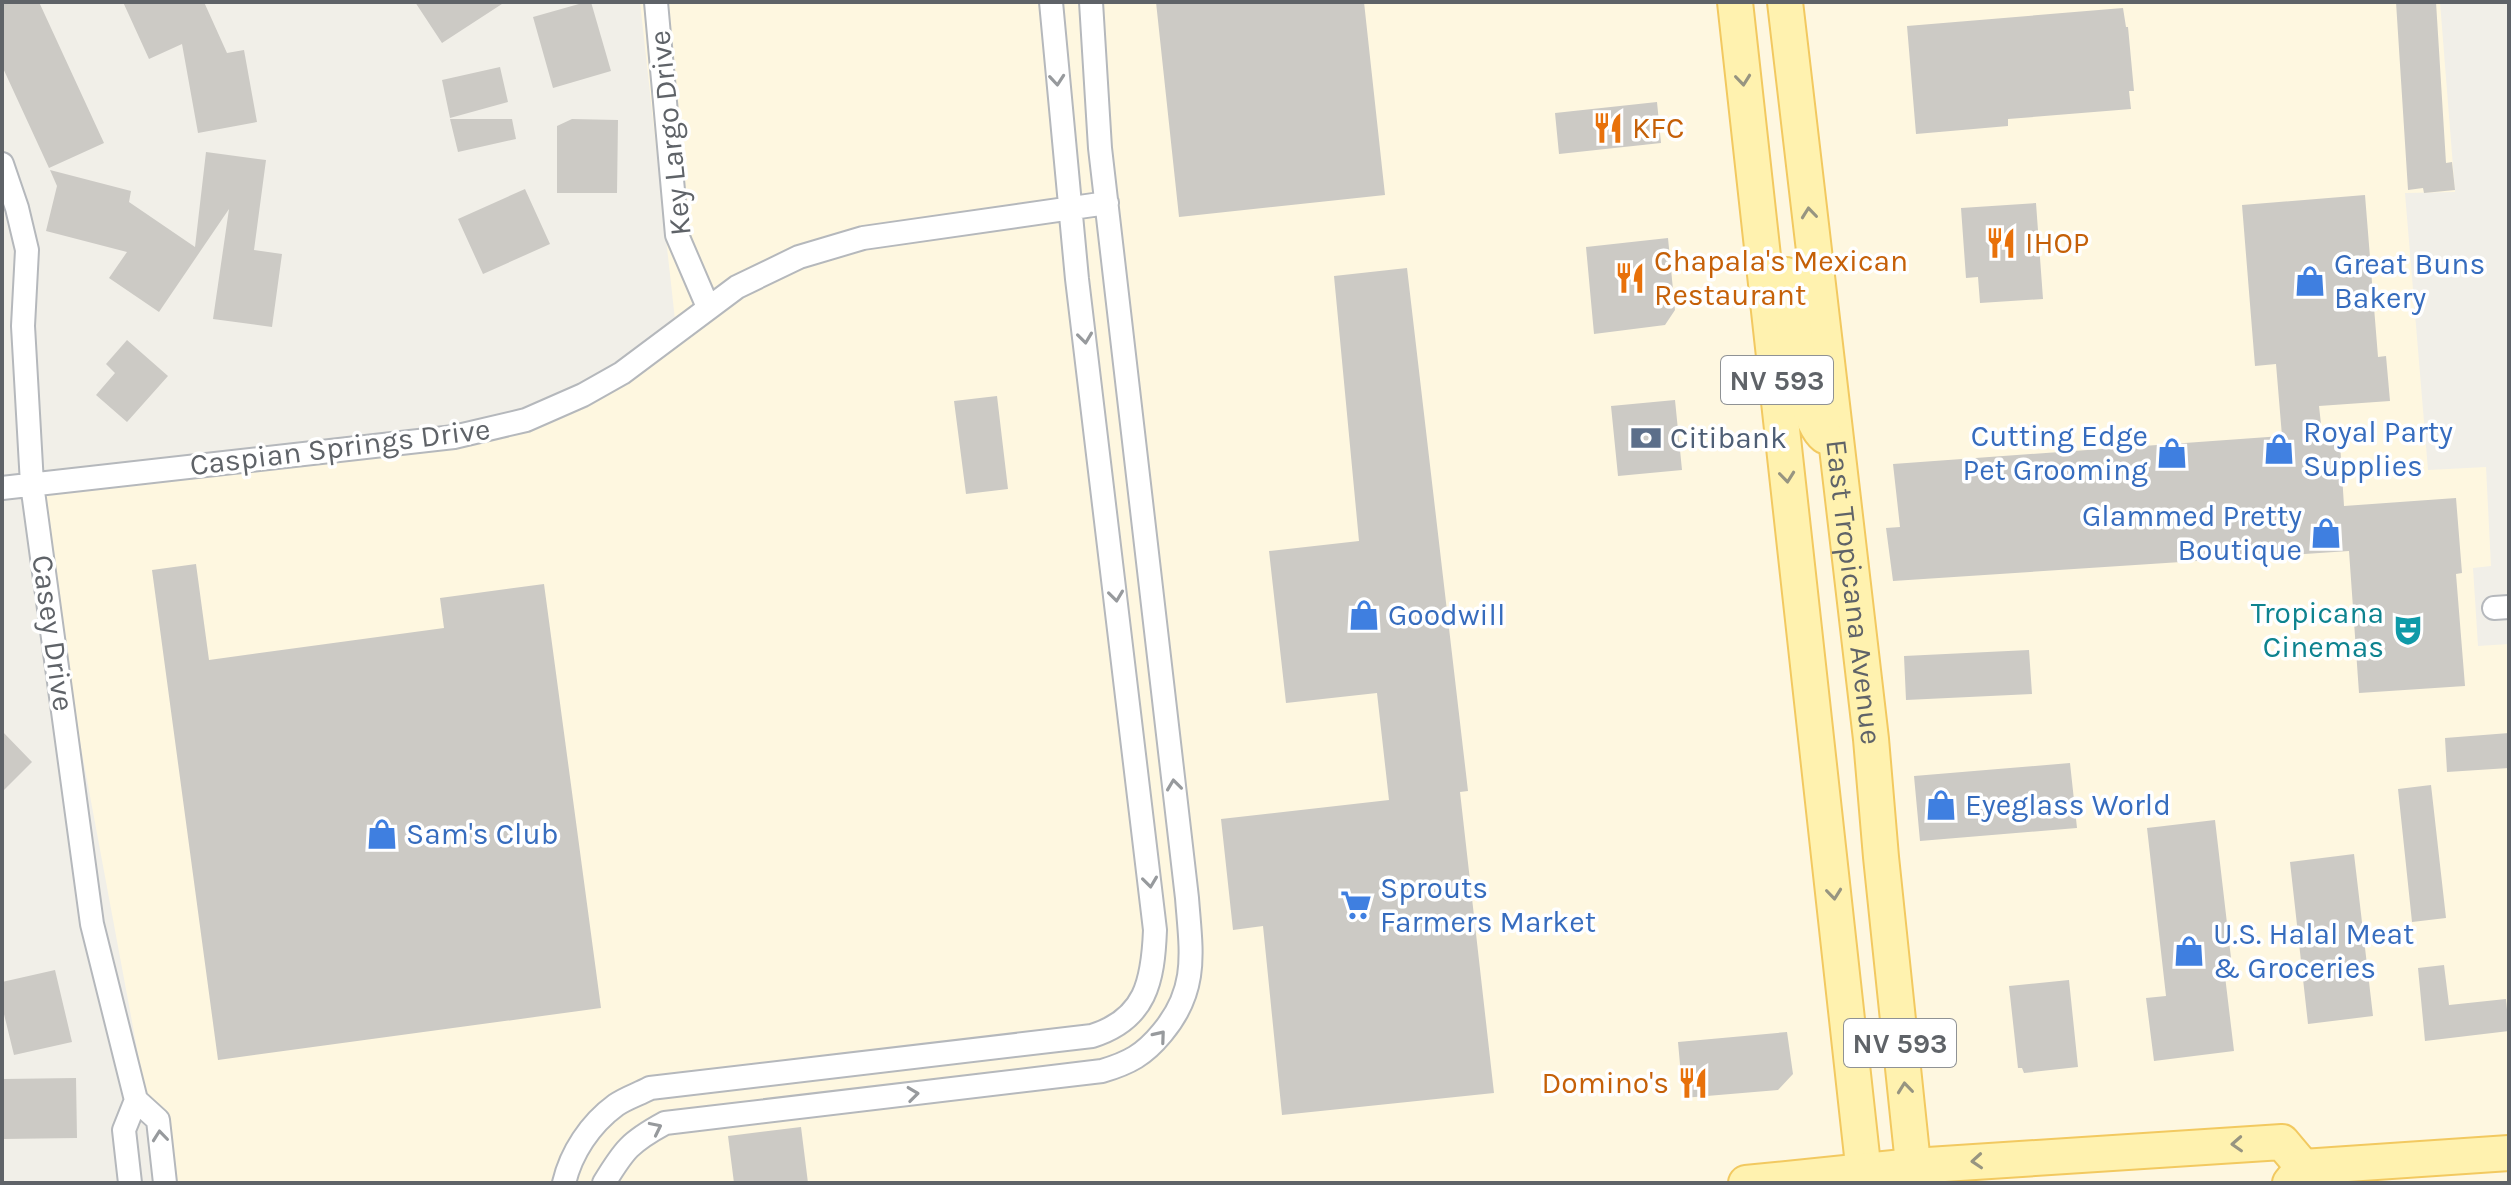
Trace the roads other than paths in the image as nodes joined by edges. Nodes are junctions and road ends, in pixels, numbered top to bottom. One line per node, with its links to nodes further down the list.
1 (656, 2): 10 (street, Key Largo Drive)
2 (1051, 2): 8 (street, one-way to 8)
3 (1091, 2): 7 (street)
4 (1735, 2): 9 (main road, East Tropicana Avenue / NV 593, one-way to 9)
5 (1785, 2): 11 (main road, East Tropicana Avenue / NV 593, one-way to 5)
6 (2, 164): 12 (street, Casey Drive)
7 (1107, 203): 8 (street, Caspian Springs Drive); 22 (street, one-way to 7)
8 (1070, 208): 10 (street, Caspian Springs Drive); 21 (street, one-way to 21)
9 (1758, 216): 11 (main road); 18 (main road, East Tropicana Avenue / NV 593, one-way to 18)
10 (708, 307): 12 (street, Caspian Springs Drive)
11 (1835, 444): 16 (main road, East Tropicana Avenue / NV 593, one-way to 11)
12 (32, 484): 13 (street, Caspian Springs Drive); 14 (street, Casey Drive)
13 (2, 488)
14 (136, 1100): 19 (street); 20 (street, Casey Drive, one-way to 14)
15 (2509, 1153): 17 (main road)
16 (1914, 1174): 17 (main road, one-way to 16); 18 (main road)
17 (2296, 1175)
18 (1865, 1177): 23 (main road)
19 (130, 1183)
20 (165, 1183)
21 (564, 1183)
22 (604, 1183)
23 (1746, 1183)

